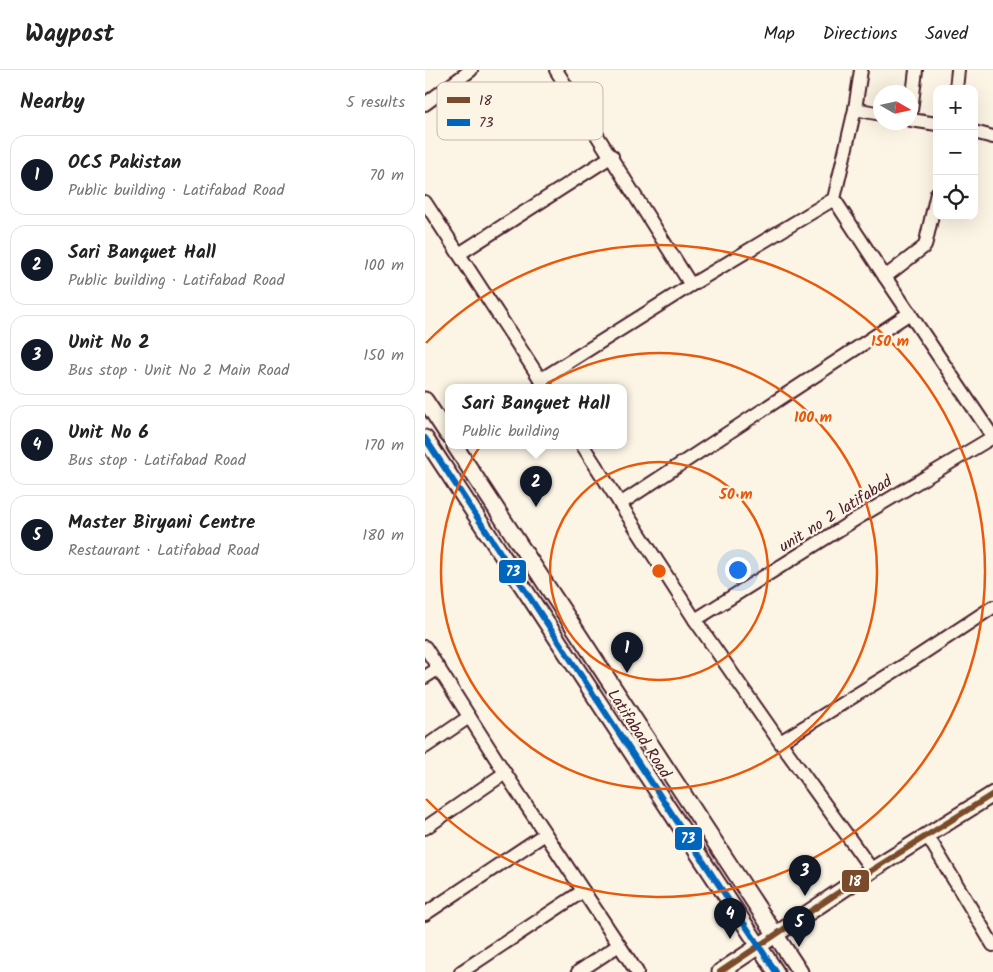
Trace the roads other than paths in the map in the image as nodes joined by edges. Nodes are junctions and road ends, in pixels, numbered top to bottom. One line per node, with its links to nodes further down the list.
1 (471, 70): 6 (street)
2 (556, 70): 7 (street)
3 (861, 70): 12 (street)
4 (916, 70): 8 (street)
5 (958, 70): 9 (street)
6 (455, 82)
7 (564, 82)
8 (914, 85)
9 (956, 85)
10 (437, 95): 11 (street)
11 (425, 104)
12 (855, 109): 13 (street); 20 (street)
13 (873, 112)
14 (918, 121): 15 (street)
15 (933, 123)
16 (978, 133): 17 (street)
17 (993, 137)
18 (601, 140): 19 (street)
19 (611, 156): 23 (street); 25 (street)
20 (834, 199): 24 (street); 25 (street)
21 (425, 202): 23 (street)
22 (933, 210): 24 (street)
23 (459, 254): 27 (street)
24 (885, 277): 26 (street)
25 (691, 284): 27 (street)
26 (910, 313): 30 (street); 35 (street)
27 (543, 384)
28 (425, 400): 29 (street)
29 (445, 429)
30 (993, 437): 39 (street, unit no 2 latifabad)
31 (425, 438): 36 (street, Latifabad Road)
32 (457, 449): 34 (street, Latifabad Road)
33 (585, 449): 35 (street)
34 (494, 504): 36 (street); 38 (street, Latifabad Road)
35 (620, 504): 39 (street)
36 (477, 516): 40 (street, Latifabad Road)
37 (993, 607): 45 (street)
38 (570, 620): 40 (street); 49 (street, Latifabad Road)
39 (695, 620): 45 (street)
40 (552, 630): 50 (street, Latifabad Road)
41 (425, 647): 42 (street)
42 (439, 668): 43 (street); 44 (street)
43 (425, 677)
44 (469, 717): 46 (street); 47 (street)
45 (780, 742): 54 (street)
46 (425, 746)
47 (505, 773): 51 (street); 52 (street)
48 (993, 794): 53 (street)
49 (686, 799): 50 (street); 57 (street, Latifabad Road)
50 (670, 810): 59 (street, Latifabad Road)
51 (425, 828)
52 (545, 834): 55 (street); 56 (street)
53 (927, 835): 54 (street); 60 (street)
54 (872, 870): 57 (street)
55 (583, 891): 58 (street); 61 (street)
56 (425, 914)
57 (775, 935): 59 (street); 66 (street, Latifabad Road)
58 (619, 945): 62 (street); 63 (street)
59 (759, 946): 64 (street); 65 (street, Latifabad Road)
60 (993, 946)
61 (461, 972)
62 (578, 972)
63 (637, 972)
64 (720, 972)
65 (776, 972)
66 (800, 972)

